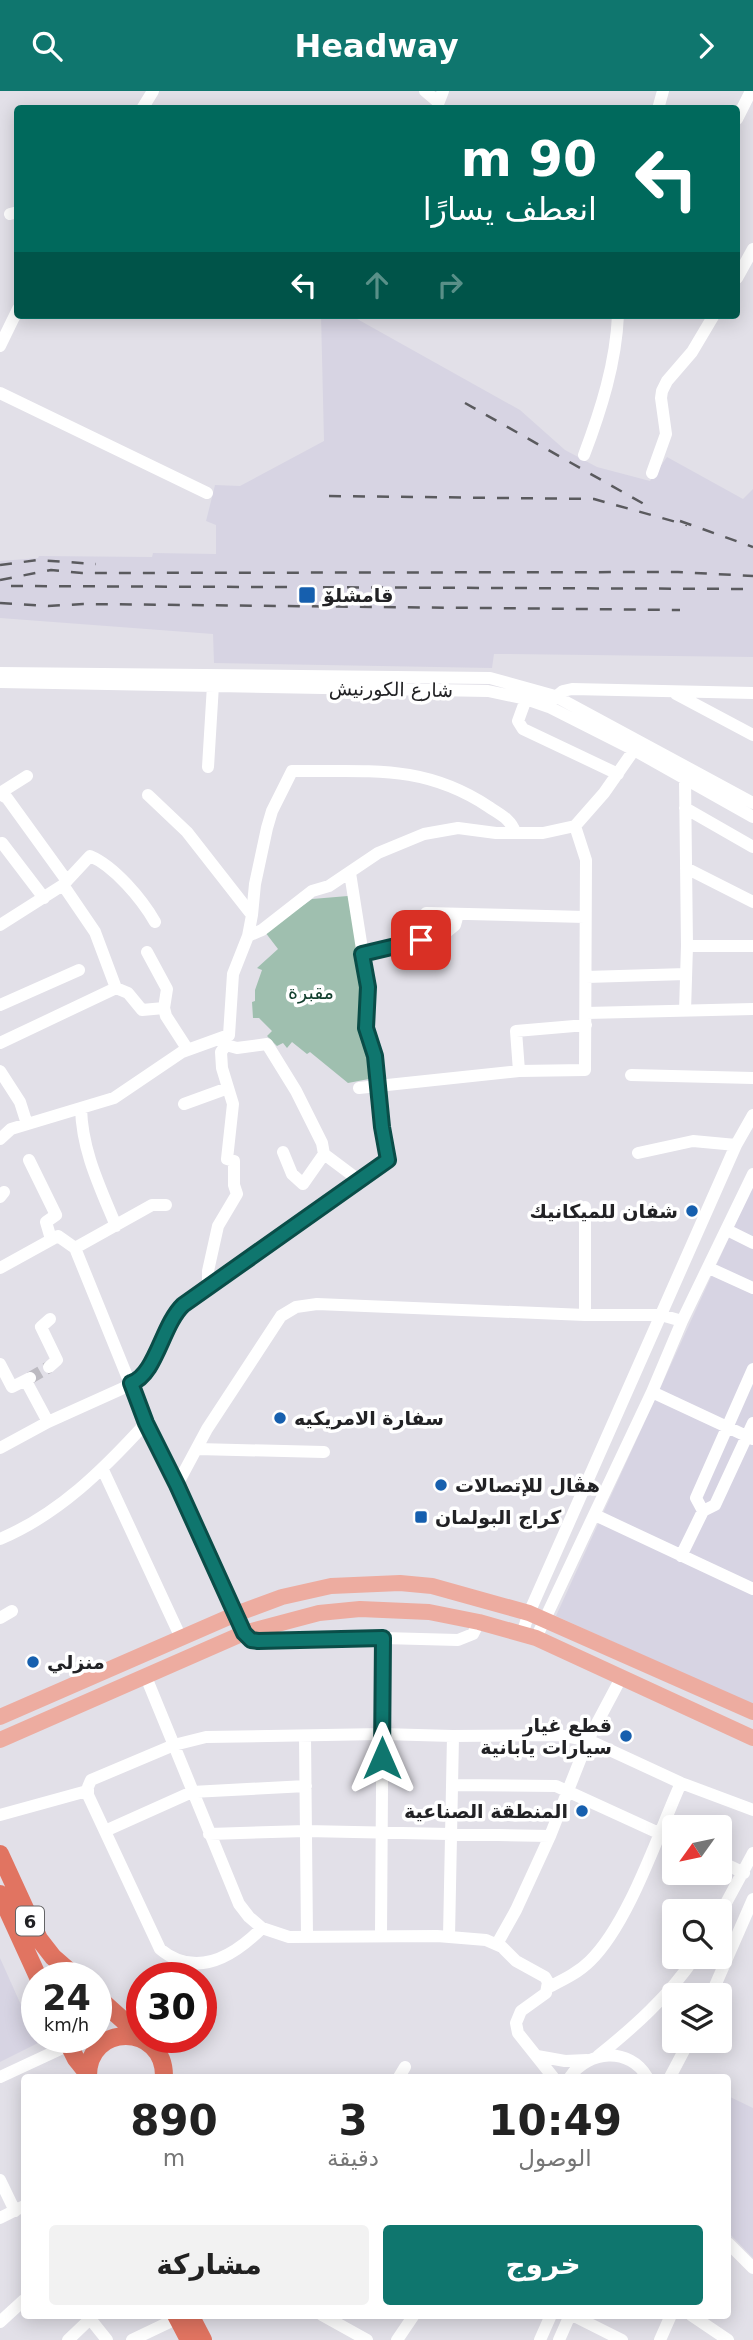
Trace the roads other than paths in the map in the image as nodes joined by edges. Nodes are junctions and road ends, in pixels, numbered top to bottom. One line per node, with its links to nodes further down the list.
1 (425, 91): 3 (street)
2 (751, 91): 4 (street)
3 (439, 100)
4 (740, 112)
5 (753, 250): 6 (street)
6 (740, 273)
7 (14, 317): 10 (street)
8 (617, 319): 12 (street)
9 (712, 319): 13 (street)
10 (0, 346)
11 (0, 393): 14 (street)
12 (584, 455)
13 (652, 473)
14 (206, 493)
15 (0, 673): 21 (street, شارع الكورنيش)
16 (0, 683): 17 (street, شارع الكورنيش)
17 (213, 685): 20 (street, شارع الكورنيش); 24 (street)
18 (671, 692): 19 (street); 21 (street); 22 (street)
19 (753, 693)
20 (526, 699): 21 (street, شارع الكورنيش); 25 (street)
21 (552, 701): 23 (street, شارع الكورنيش); 30 (street, شارع الكورنيش)
22 (753, 735)
23 (634, 750): 25 (street); 27 (street, شارع الكورنيش)
24 (208, 767)
25 (618, 773): 33 (street)
26 (27, 776): 28 (street)
27 (685, 779): 31 (street); 32 (street, شارع الكورنيش)
28 (0, 793): 39 (street)
29 (148, 795): 44 (street)
30 (753, 803)
31 (685, 808): 36 (street); 37 (street)
32 (753, 817)
33 (575, 826): 34 (street); 45 (street)
34 (515, 832): 38 (street); 44 (street)
35 (2, 843): 40 (street)
36 (753, 847)
37 (686, 868): 41 (street); 49 (street)
38 (350, 873): 48 (street); 52 (street)
39 (65, 883): 40 (street); 46 (street); 56 (street)
40 (44, 898): 47 (street)
41 (753, 902)
42 (426, 913): 43 (street)
43 (458, 914): 45 (street); 52 (street)
44 (252, 915): 48 (street)
45 (584, 917): 55 (street)
46 (155, 922)
47 (0, 925)
48 (248, 936): 62 (street)
49 (687, 946): 50 (street); 54 (street)
50 (753, 946)
51 (147, 952): 58 (street)
52 (362, 954): 69 (street)
53 (79, 970): 57 (street)
54 (686, 974): 55 (street); 60 (street)
55 (586, 977): 61 (street)
56 (116, 988): 58 (street); 63 (street)
57 (0, 1005)
58 (164, 1008): 64 (street)
59 (753, 1009): 60 (street)
60 (685, 1011): 61 (street)
61 (586, 1019): 66 (street); 66 (street)
62 (224, 1041): 64 (street); 70 (street); 80 (street)
63 (0, 1043)
64 (188, 1050): 73 (street)
65 (0, 1071): 75 (street)
66 (519, 1071): 69 (street)
67 (631, 1075): 68 (street)
68 (753, 1078)
69 (379, 1085): 71 (street); 83 (street)
70 (228, 1088): 72 (street); 94 (street)
71 (359, 1088)
72 (184, 1104)
73 (81, 1108): 75 (street); 86 (street)
74 (753, 1115): 77 (street)
75 (27, 1124): 76 (street)
76 (0, 1139)
77 (736, 1145): 79 (street); 96 (street)
78 (283, 1152): 80 (street)
79 (638, 1153)
80 (324, 1154): 83 (street)
81 (29, 1160): 88 (street)
82 (753, 1174): 87 (street)
83 (360, 1181): 94 (street)
84 (166, 1205): 86 (street)
85 (585, 1207): 95 (street)
86 (116, 1226): 90 (street)
87 (727, 1230): 89 (street); 92 (street)
88 (51, 1239): 90 (street); 91 (street)
89 (753, 1243)
90 (75, 1248): 102 (street)
91 (0, 1268)
92 (709, 1268): 93 (street); 98 (street)
93 (753, 1288)
94 (208, 1289): 102 (street)
95 (585, 1315): 96 (street); 110 (street)
96 (661, 1315): 98 (street); 119 (street)
97 (50, 1319): 100 (street)
98 (682, 1321): 103 (street)
99 (0, 1364): 104 (street)
100 (49, 1367)
101 (753, 1369): 107 (street)
102 (131, 1383): 104 (street); 105 (street)
103 (652, 1392): 107 (street); 115 (street)
104 (48, 1422): 109 (street)
105 (146, 1423): 112 (street); 113 (street)
106 (753, 1423): 108 (street)
107 (727, 1427): 108 (street); 114 (street)
108 (750, 1437): 114 (street)
109 (0, 1448)
110 (197, 1449): 111 (street); 113 (street)
111 (324, 1453)
112 (103, 1471): 116 (street); 125 (street)
113 (177, 1485): 120 (street)
114 (703, 1511): 117 (street)
115 (595, 1515): 117 (street); 122 (street)
116 (0, 1539)
117 (681, 1556): 118 (street)
118 (753, 1589)
119 (529, 1613): 120 (main road); 122 (main road); 124 (street)
120 (236, 1614): 123 (main road); 125 (main road)
121 (479, 1622): 123 (main road); 124 (main road); 126 (street)
122 (545, 1622): 124 (street); 129 (main road)
123 (244, 1633): 126 (street); 127 (main road)
124 (529, 1636): 128 (main road)
125 (181, 1638): 130 (main road)
126 (383, 1638): 131 (street)
127 (146, 1677): 135 (main road); 137 (street)
128 (621, 1678): 134 (main road); 136 (street)
129 (753, 1712)
130 (0, 1717)
131 (382, 1734): 132 (street); 133 (street); 148 (street)
132 (305, 1736): 137 (street); 140 (street)
133 (453, 1736): 136 (street); 139 (street)
134 (753, 1738)
135 (0, 1740)
136 (588, 1740): 138 (street); 142 (street)
137 (174, 1745): 141 (street); 143 (street)
138 (681, 1783): 144 (street); 150 (street)
139 (452, 1784): 142 (street); 149 (street)
140 (306, 1786): 143 (street); 147 (street)
141 (88, 1791): 145 (street); 146 (street)
142 (568, 1791): 150 (street); 153 (street)
143 (192, 1792): 146 (street); 151 (street)
144 (753, 1810)
145 (0, 1815)
146 (105, 1831): 161 (street)
147 (306, 1831): 148 (street); 151 (street); 165 (street)
148 (382, 1832): 149 (street); 164 (street)
149 (451, 1833): 153 (street); 166 (street)
150 (659, 1833): 152 (street); 172 (street)
151 (209, 1834): 161 (street)
152 (662, 1834)
153 (550, 1836): 167 (street)
154 (753, 1853): 157 (street)
155 (0, 1854): 169 (highway, 6)
156 (732, 1867): 157 (street)
157 (744, 1873): 159 (street)
158 (0, 1895): 168 (highway, 6)
159 (729, 1899)
160 (753, 1899): 162 (street)
161 (262, 1928): 165 (street)
162 (740, 1928): 163 (street); 171 (street)
163 (753, 1934)
164 (381, 1935): 165 (street); 166 (street)
165 (307, 1937)
166 (449, 1937): 167 (street)
167 (497, 1944): 172 (street)
168 (31, 1962)
169 (59, 1962)
170 (685, 1969): 181 (street)
171 (716, 1983)
172 (549, 1987): 180 (street)
173 (112, 2010): 174 (highway)
174 (126, 2023)
175 (45, 2053): 189 (street)
176 (74, 2053): 182 (highway)
177 (95, 2053): 183 (highway)
178 (156, 2053): 184 (highway)
179 (683, 2053): 188 (street)
180 (537, 2056): 181 (street); 185 (street)
181 (593, 2058): 186 (street); 187 (street)
182 (87, 2074)
183 (88, 2074)
184 (164, 2074)
185 (551, 2074)
186 (574, 2074)
187 (644, 2074)
188 (672, 2074)
189 (0, 2077)
190 (0, 2180): 191 (street)
191 (20, 2208): 192 (street)
192 (0, 2218)
193 (731, 2245): 194 (street)
194 (753, 2268)
195 (21, 2303): 208 (street)
196 (87, 2319): 209 (street)
197 (91, 2319): 210 (street)
198 (176, 2319): 211 (street)
199 (183, 2319): 212 (highway)
200 (185, 2319): 213 (highway)
201 (331, 2319): 214 (street)
202 (411, 2319): 215 (street)
203 (549, 2319): 216 (street)
204 (569, 2319): 217 (street)
205 (579, 2319): 218 (street)
206 (669, 2319): 219 (street)
207 (697, 2319): 220 (street)
208 (0, 2322)
209 (68, 2340)
210 (107, 2340)
211 (132, 2340)
212 (189, 2340)
213 (203, 2340)
214 (367, 2340)
215 (397, 2340)
216 (540, 2340)
217 (559, 2340)
218 (622, 2340)
219 (660, 2340)
220 (728, 2340)

